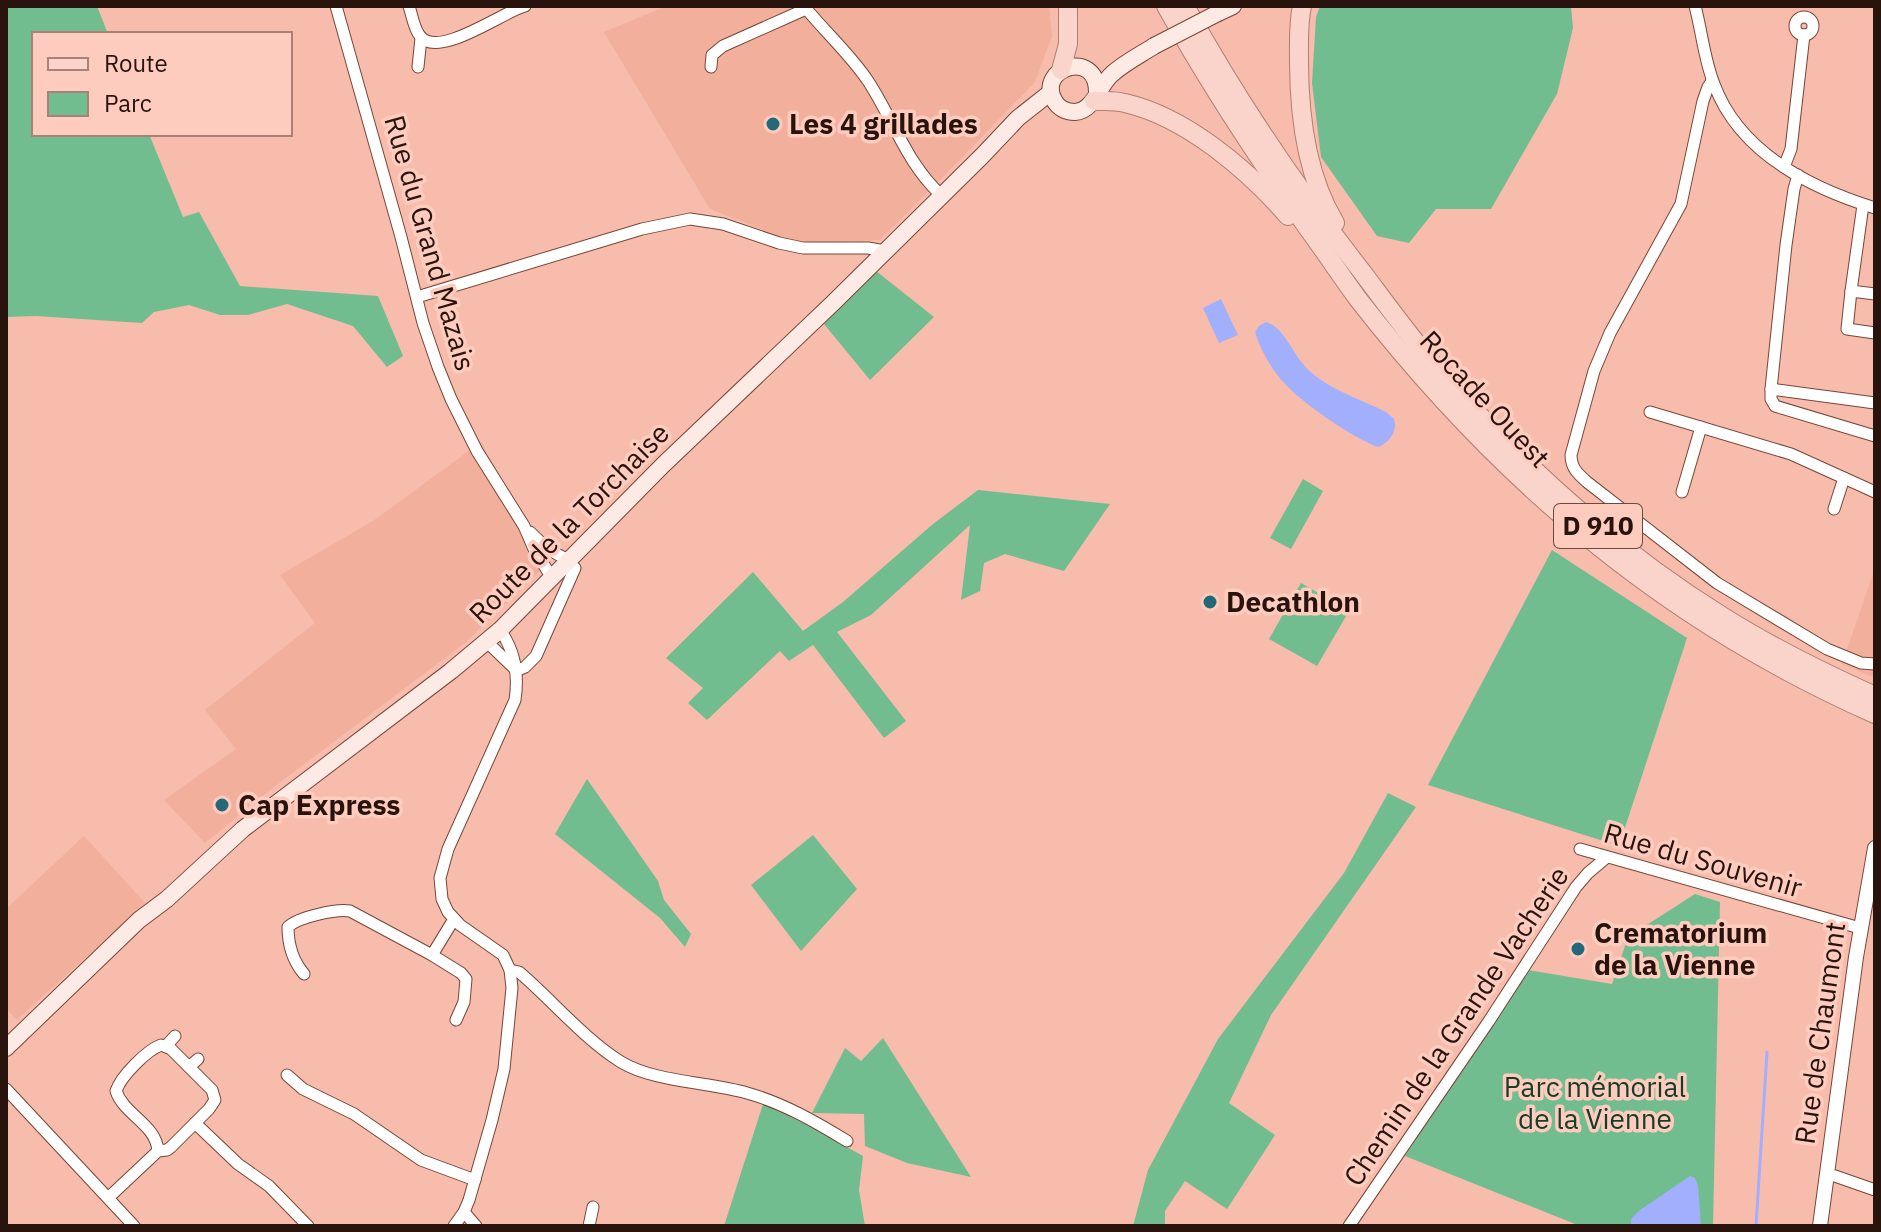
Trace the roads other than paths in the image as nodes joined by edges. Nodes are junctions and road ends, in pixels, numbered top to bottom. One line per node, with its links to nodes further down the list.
1 (336, 6): 31 (street, Rue du Grand Mazais)
2 (409, 6): 12 (street)
3 (1068, 6): 17 (main road)
4 (1166, 6): 30 (main road, Rocade Ouest / D 910)
5 (1185, 6): 33 (main road, Rocade Ouest / D 910)
6 (1302, 6): 33 (main road)
7 (1695, 6): 18 (street)
8 (520, 7): 12 (street)
9 (805, 7): 15 (street); 25 (street)
10 (1225, 10): 13 (main road, bridge)
11 (1804, 35): 23 (street)
12 (421, 38): 14 (street)
13 (1154, 46): 16 (main road); 20 (main road)
14 (418, 67)
15 (711, 67)
16 (1086, 69): 17 (main road); 20 (main road)
17 (1061, 70): 19 (main road)
18 (1712, 81): 23 (street); 48 (street)
19 (1051, 92): 21 (main road); 22 (main road, Route de la Torchaise)
20 (1095, 97): 21 (main road); 30 (main road)
21 (1062, 109): 22 (main road, Route de la Torchaise)
22 (982, 156): 25 (main road, Route de la Torchaise)
23 (1784, 167): 24 (street)
24 (1798, 175): 26 (street); 34 (street)
25 (941, 195): 27 (main road, Route de la Torchaise)
26 (1869, 206): 28 (street)
27 (885, 251): 31 (street); 44 (main road, Route de la Torchaise)
28 (1851, 291): 29 (street); 32 (street)
29 (1875, 294)
30 (1356, 296): 51 (main road, Rocade Ouest / D 910)
31 (417, 297): 43 (street, Rue du Grand Mazais)
32 (1875, 333)
33 (1419, 347): 50 (main road, Rocade Ouest / D 910)
34 (1771, 389): 35 (street); 38 (street)
35 (1875, 403)
36 (1650, 412): 37 (street)
37 (1701, 427): 39 (street); 40 (street)
38 (1875, 436)
39 (1844, 478): 41 (street); 42 (street)
40 (1682, 492)
41 (1875, 492)
42 (1834, 509)
43 (524, 526): 44 (street, Rue du Grand Mazais); 45 (street, Rue du Grand Mazais)
44 (573, 564): 45 (main road, Route de la Torchaise); 49 (street)
45 (552, 578): 46 (main road, Route de la Torchaise)
46 (500, 630): 47 (main road, Route de la Torchaise); 49 (street)
47 (487, 642): 49 (street); 56 (main road, Route de la Torchaise)
48 (1875, 664)
49 (516, 671): 57 (street)
50 (1875, 696)
51 (1875, 714)
52 (1875, 848): 55 (street, Rue de Chaumont)
53 (1580, 849): 54 (street, Rue du Souvenir)
54 (1607, 857): 58 (street, Rue du Souvenir); 83 (street, Chemin de la Grande Vacherie)
55 (1873, 871): 58 (street, Rue de Chaumont)
56 (167, 899): 63 (main road, Route de la Torchaise); 64 (main road, Route de la Torchaise)
57 (454, 919): 59 (street); 60 (street)
58 (1860, 928): 72 (street, Rue de Chaumont)
59 (432, 955): 61 (street); 62 (street)
60 (510, 970): 70 (street); 73 (street)
61 (304, 974)
62 (456, 1020)
63 (6, 1048)
64 (6, 1059)
65 (287, 1075): 73 (street)
66 (224, 1085): 68 (street)
67 (6, 1089): 75 (street)
68 (215, 1095): 69 (street); 71 (street)
69 (195, 1123): 71 (street); 79 (street)
70 (847, 1141)
71 (158, 1151): 75 (street)
72 (1827, 1175): 74 (street); 84 (street, Rue de Chaumont)
73 (475, 1180): 77 (street)
74 (1875, 1190)
75 (108, 1198): 78 (street)
76 (593, 1207): 82 (street)
77 (464, 1212): 80 (street); 81 (street)
78 (134, 1226)
79 (308, 1226)
80 (454, 1226)
81 (476, 1226)
82 (589, 1226)
83 (1349, 1226)
84 (1820, 1226)

